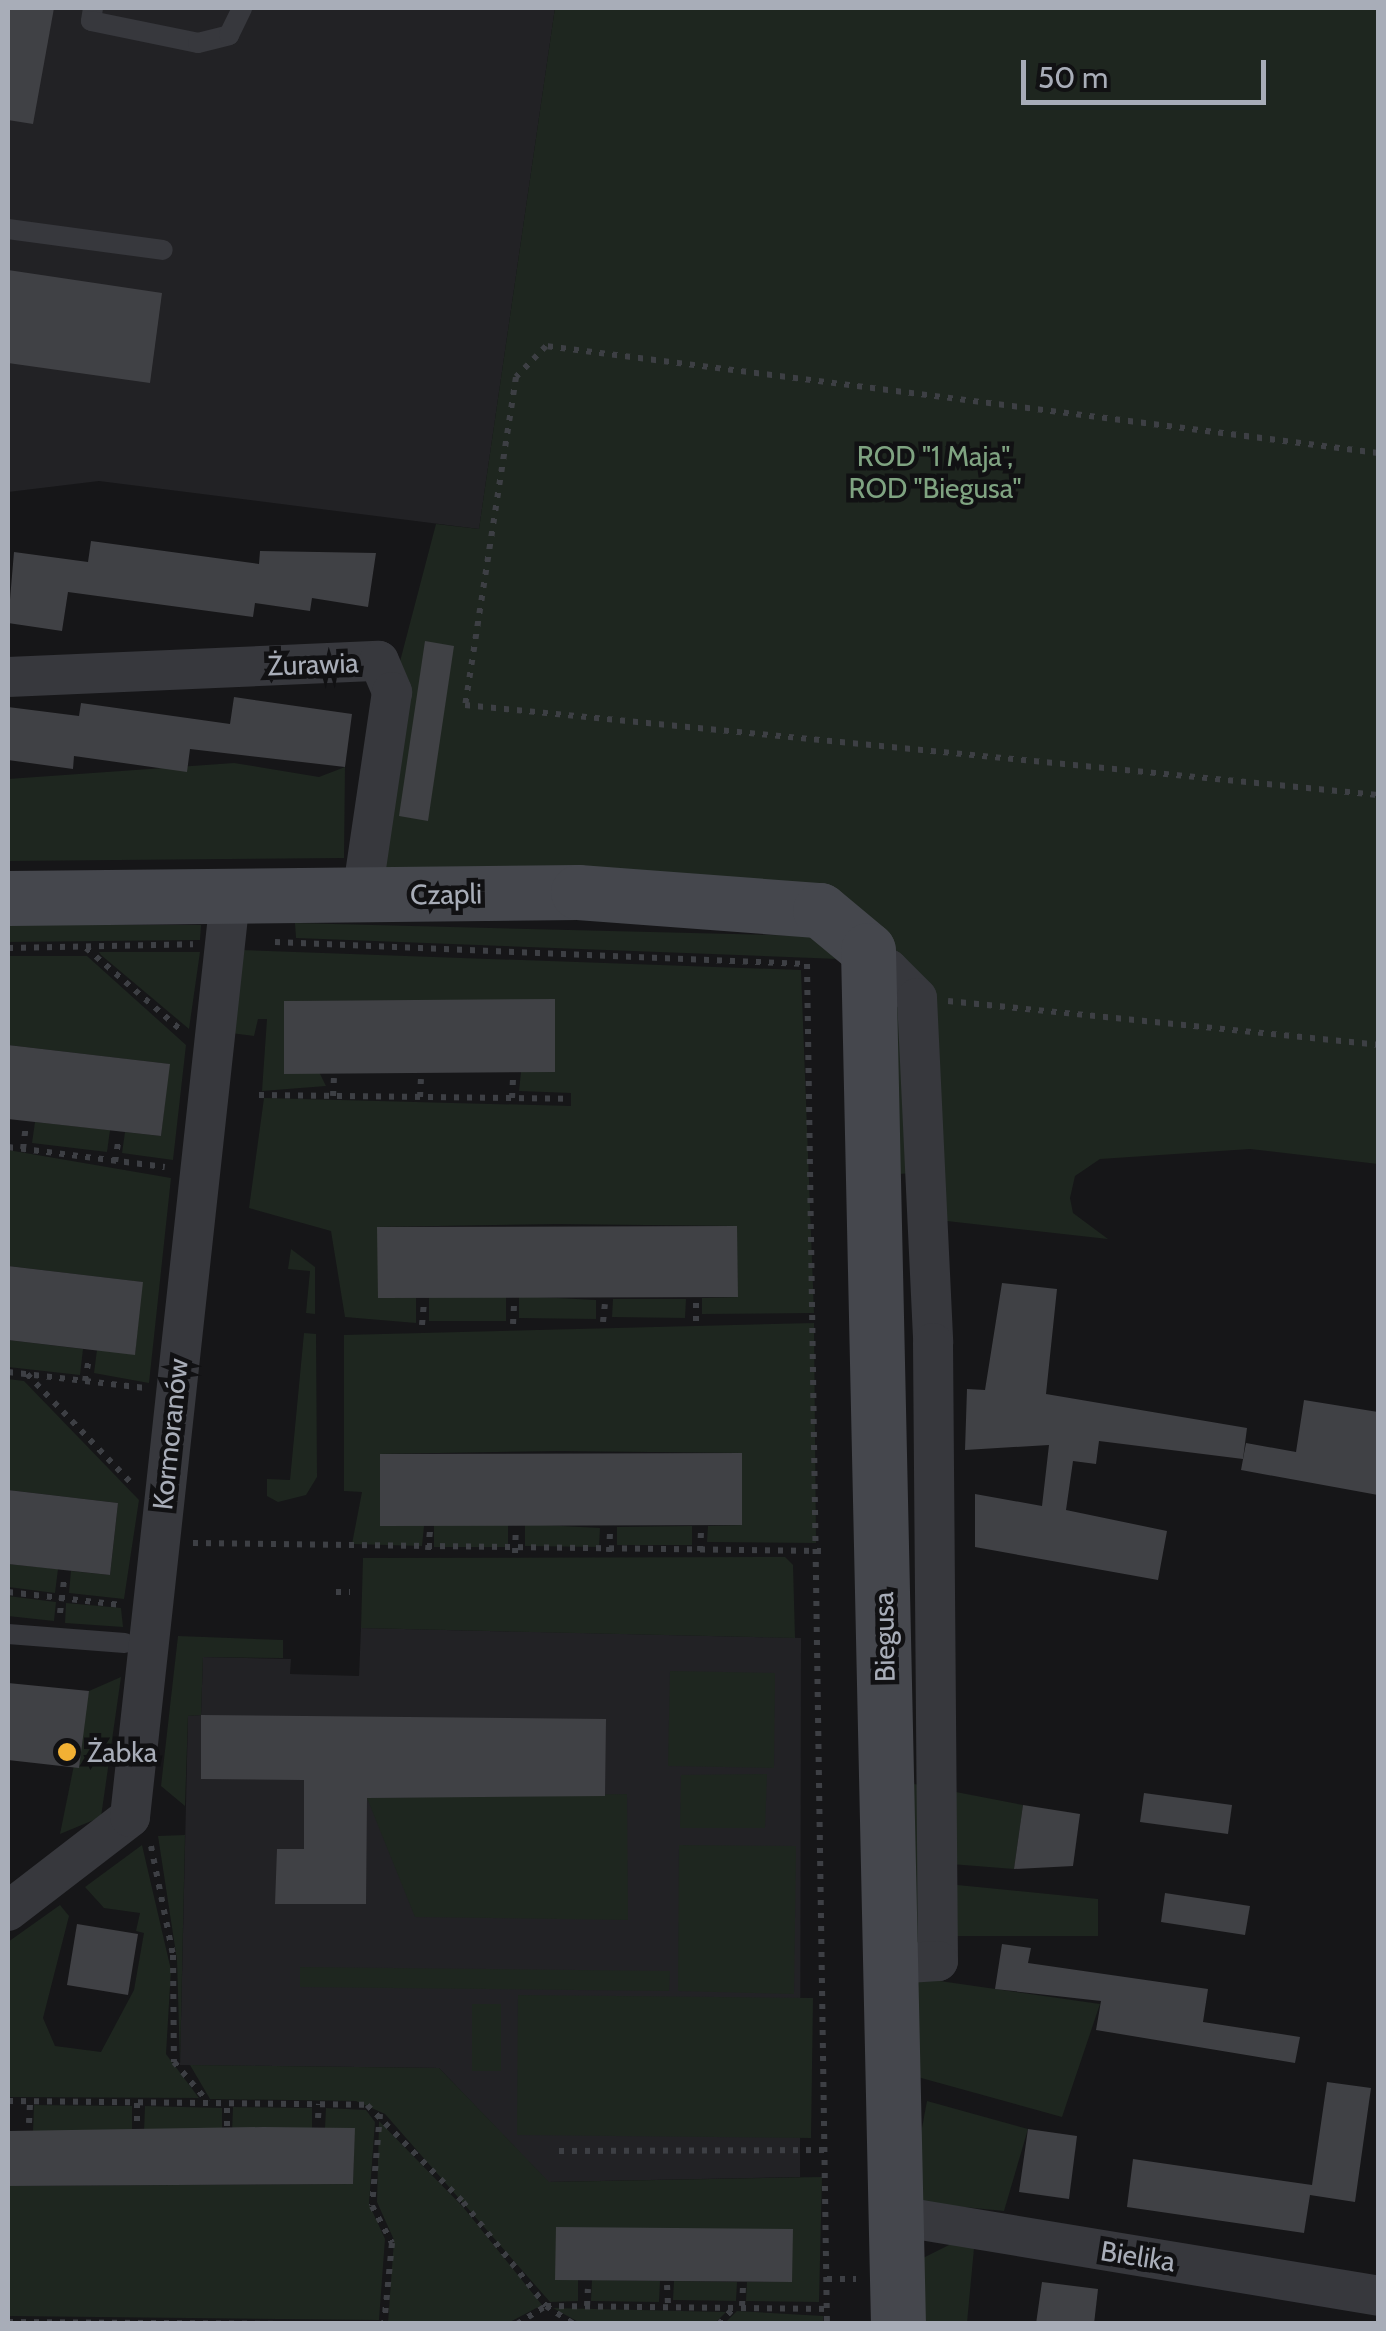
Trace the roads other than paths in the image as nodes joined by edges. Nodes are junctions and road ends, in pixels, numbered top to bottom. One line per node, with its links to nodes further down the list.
1 (242, 8): 2 (lane)
2 (92, 14)
3 (8, 229): 4 (lane)
4 (163, 250)
5 (8, 677): 6 (street, Żurawia)
6 (362, 896): 8 (street, Czapli); 9 (street, Czapli)
7 (8, 898): 8 (street, Czapli)
8 (227, 920): 12 (street, Kormoranów)
9 (868, 959): 13 (street, Biegusa); 13 (street)
10 (8, 1634): 11 (lane)
11 (125, 1643)
12 (8, 1911)
13 (892, 1964): 14 (street, Biegusa)
14 (897, 2216): 15 (street, Bielika); 16 (street, Biegusa)
15 (1378, 2296)
16 (898, 2324)

